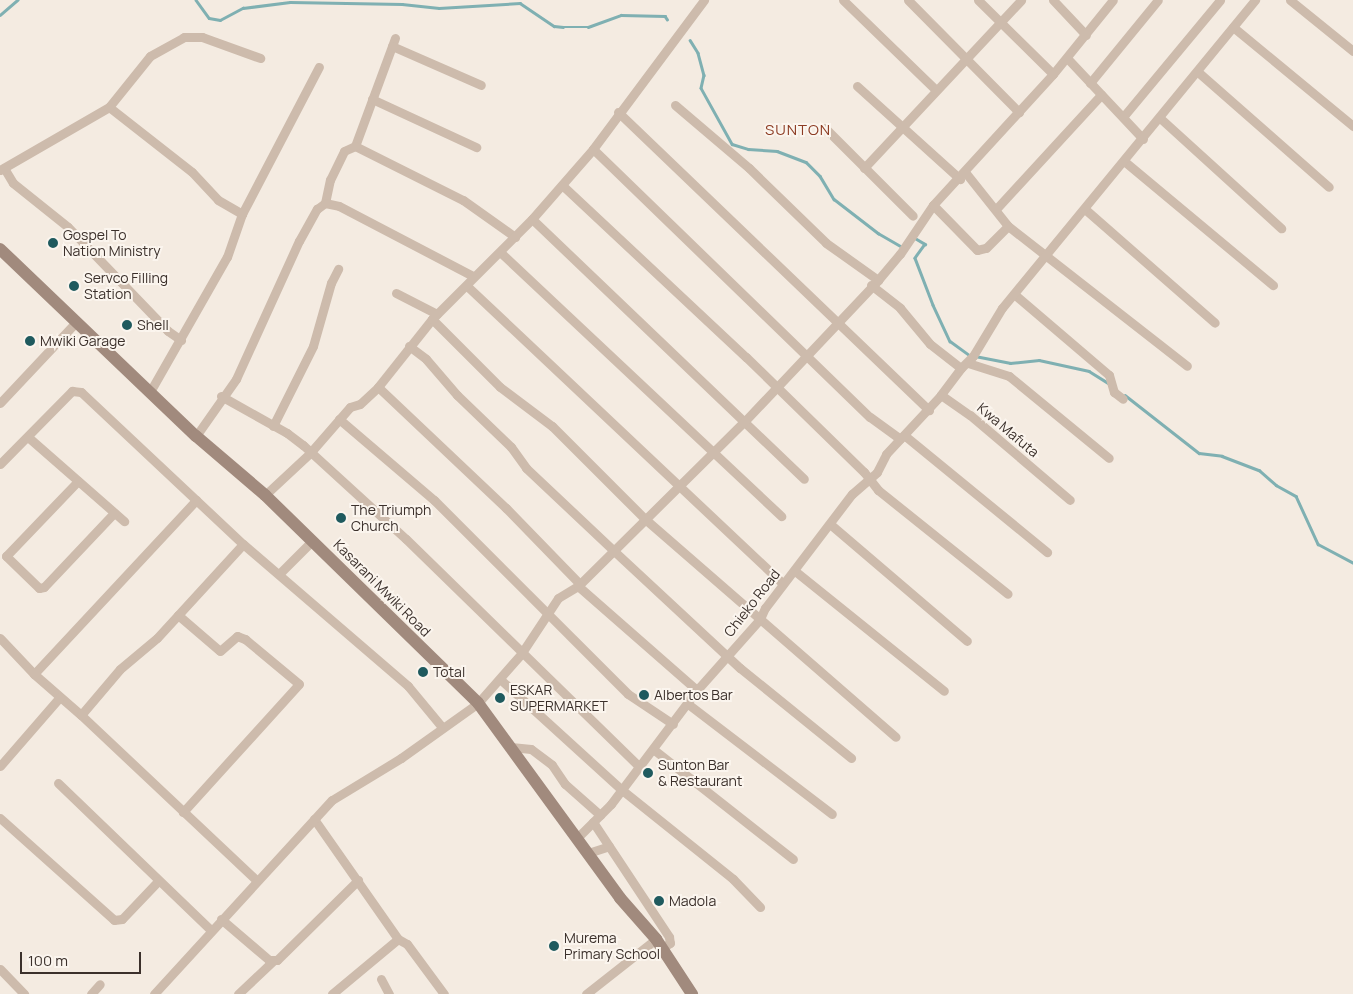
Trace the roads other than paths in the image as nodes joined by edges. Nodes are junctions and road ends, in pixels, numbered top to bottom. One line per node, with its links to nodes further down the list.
1 (704, 0): 30 (street)
2 (843, 0): 25 (street)
3 (908, 0): 16 (street)
4 (978, 0): 12 (street)
5 (1021, 0): 12 (street)
6 (1053, 0): 14 (street)
7 (1114, 0): 14 (street)
8 (1158, 0): 22 (street)
9 (1220, 0): 32 (street)
10 (1255, 0): 13 (street)
11 (1290, 0): 15 (street)
12 (999, 20): 16 (street); 21 (street)
13 (1233, 28): 20 (street); 34 (street)
14 (1086, 35): 18 (street)
15 (1353, 51)
16 (964, 57): 25 (street); 31 (street)
17 (260, 58): 29 (street)
18 (1067, 58): 21 (street); 22 (street)
19 (319, 67): 51 (street)
20 (1198, 72): 33 (street); 46 (street)
21 (1053, 74): 31 (street)
22 (1090, 83): 26 (street)
23 (481, 85): 27 (street)
24 (857, 86): 35 (street)
25 (936, 90): 35 (street)
26 (1100, 95): 32 (street); 49 (street)
27 (372, 98): 38 (street); 39 (street)
28 (675, 105): 62 (street)
29 (109, 107): 43 (street); 51 (street)
30 (618, 112): 40 (street); 68 (street)
31 (1019, 112): 44 (street)
32 (1123, 118): 37 (street)
33 (1160, 118): 37 (street); 55 (street)
34 (1353, 126)
35 (903, 127): 42 (street); 44 (street)
36 (824, 128): 42 (street)
37 (1143, 139): 41 (street)
38 (355, 146): 47 (street); 56 (street)
39 (476, 147)
40 (593, 149): 45 (street); 73 (street)
41 (1124, 161): 50 (street); 63 (street)
42 (864, 168): 52 (street)
43 (2, 169): 71 (street)
44 (962, 175): 48 (street); 49 (street)
45 (562, 185): 53 (street); 77 (street)
46 (1329, 187)
47 (325, 203): 61 (street); 80 (street)
48 (933, 205): 54 (street); 62 (street)
49 (996, 208): 54 (street)
50 (1086, 210): 59 (street); 70 (street)
51 (242, 214): 71 (street)
52 (913, 216)
53 (532, 219): 56 (street); 85 (street)
54 (1008, 226): 59 (street)
55 (1281, 228)
56 (515, 237): 58 (street)
57 (0, 249): 69 (main road, Kasarani Mwiki Road)
58 (500, 252): 61 (street); 90 (street)
59 (1046, 255): 66 (street); 75 (street)
60 (338, 269): 86 (street)
61 (473, 276): 64 (street)
62 (874, 282): 68 (street); 74 (street)
63 (1273, 285)
64 (467, 286): 67 (street); 97 (street)
65 (396, 293): 67 (street)
66 (1014, 294): 74 (street); 81 (street)
67 (434, 316): 72 (street); 103 (street)
68 (837, 322): 73 (street); 83 (street)
69 (76, 323): 78 (main road, Kasarani Mwiki Road); 82 (street)
70 (1215, 324)
71 (181, 340): 78 (street)
72 (409, 346): 76 (street); 108 (street)
73 (806, 355): 77 (street); 89 (street)
74 (969, 360): 79 (street); 92 (street)
75 (1187, 366)
76 (378, 387): 84 (street); 112 (street)
77 (776, 387): 85 (street); 95 (street)
78 (151, 390): 87 (main road, Kasarani Mwiki Road)
79 (941, 395): 83 (street); 100 (street, Kwa Mafuta)
80 (221, 396): 86 (street); 87 (street)
81 (1123, 399)
82 (0, 403)
83 (929, 410): 89 (street, Chieko Road)
84 (339, 419): 91 (street); 115 (street)
85 (743, 423): 90 (street); 94 (street)
86 (274, 426): 91 (street)
87 (196, 436): 98 (main road, Kasarani Mwiki Road)
88 (28, 437): 93 (street); 96 (street); 99 (street)
89 (902, 437): 95 (street, Chieko Road); 109 (street)
90 (712, 451): 97 (street); 102 (street)
91 (310, 453): 98 (street); 120 (street)
92 (1109, 458)
93 (0, 464)
94 (804, 479)
95 (869, 479): 105 (street, Chieko Road); 114 (street)
96 (78, 481): 101 (street); 101 (street)
97 (678, 486): 103 (street); 113 (street)
98 (265, 495): 106 (main road, Kasarani Mwiki Road)
99 (196, 500): 107 (street); 122 (street)
100 (1070, 500)
101 (114, 513): 104 (street)
102 (781, 516)
103 (645, 519): 108 (street); 117 (street)
104 (124, 521)
105 (830, 524): 110 (street, Chieko Road); 119 (street)
106 (312, 541): 111 (street); 127 (main road, Kasarani Mwiki Road)
107 (243, 544): 111 (street); 116 (street)
108 (614, 551): 112 (street); 121 (street)
109 (1048, 552)
110 (795, 571): 113 (street, Chieko Road); 125 (street)
111 (279, 574): 131 (street)
112 (579, 584): 115 (street); 124 (street)
113 (783, 584): 117 (street, Chieko Road)
114 (1008, 594)
115 (544, 614): 120 (street); 130 (street)
116 (178, 615): 129 (street); 140 (street)
117 (760, 619): 121 (street, Chieko Road); 132 (street)
118 (0, 638): 122 (street)
119 (967, 641)
120 (521, 654): 123 (street); 137 (street)
121 (728, 656): 124 (street, Chieko Road); 135 (street)
122 (34, 674): 126 (street)
123 (501, 680): 127 (street); 139 (street)
124 (697, 690): 128 (street, Chieko Road)
125 (944, 691)
126 (60, 698): 129 (street); 136 (street)
127 (478, 703): 131 (street); 133 (main road, Kasarani Mwiki Road)
128 (688, 704): 130 (street, Chieko Road); 141 (street)
129 (81, 715): 140 (street)
130 (673, 724): 134 (street, Chieko Road)
131 (442, 727): 144 (street)
132 (896, 737)
133 (511, 747): 142 (street); 146 (main road, Kasarani Mwiki Road)
134 (653, 749): 137 (street, Chieko Road); 149 (street)
135 (851, 758)
136 (0, 766)
137 (639, 766): 139 (street, Chieko Road)
138 (58, 783): 152 (street)
139 (622, 790): 142 (street, Chieko Road); 156 (street)
140 (183, 812): 150 (street)
141 (832, 814)
142 (600, 815): 145 (street, Chieko Road)
143 (0, 818): 152 (street)
144 (314, 818): 150 (street); 151 (street)
145 (593, 822): 146 (street, Chieko Road); 147 (street)
146 (577, 838): 148 (main road, Kasarani Mwiki Road)
147 (609, 846): 148 (street); 153 (street)
148 (588, 853): 154 (main road, Kasarani Mwiki Road)
149 (793, 859)
150 (256, 880): 158 (street)
151 (358, 880): 160 (street); 162 (street)
152 (158, 881): 159 (street)
153 (633, 885): 154 (street); 155 (street)
154 (620, 898): 157 (main road, Kasarani Mwiki Road)
155 (644, 902): 157 (street); 161 (street)
156 (760, 907)
157 (632, 911): 161 (main road, Kasarani Mwiki Road)
158 (221, 919): 159 (street); 162 (street)
159 (211, 930): 168 (street)
160 (398, 939): 170 (street); 172 (street)
161 (659, 944): 173 (street); 174 (main road, Kasarani Mwiki Road)
162 (273, 961): 169 (street)
163 (0, 969): 166 (street)
164 (381, 979): 171 (street)
165 (100, 984): 167 (street)
166 (24, 994)
167 (91, 994)
168 (154, 994)
169 (238, 994)
170 (332, 994)
171 (389, 994)
172 (444, 994)
173 (586, 994)
174 (692, 994)

